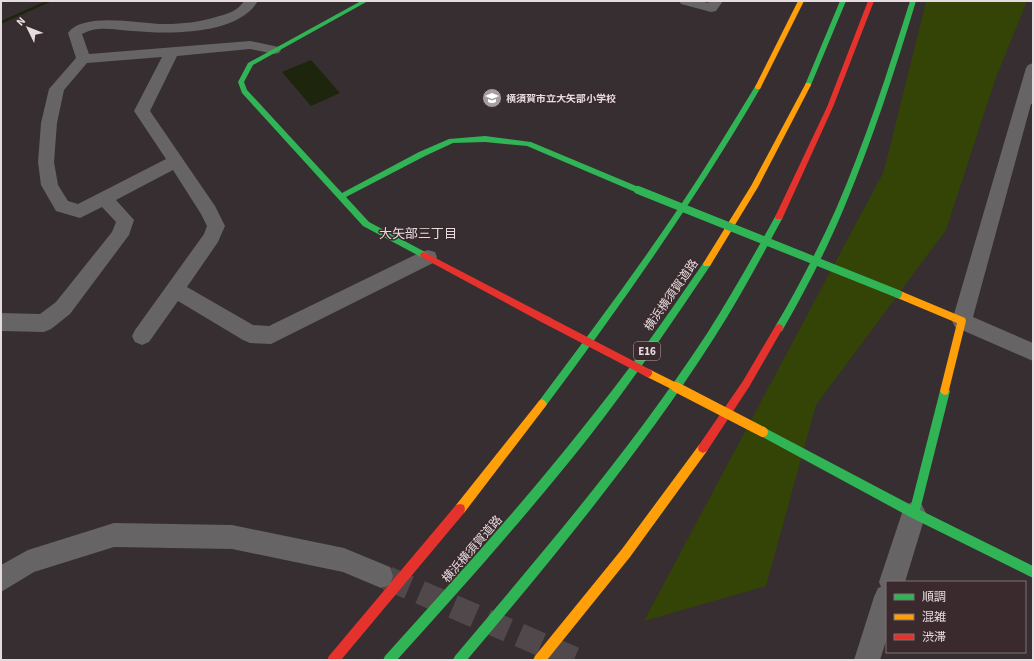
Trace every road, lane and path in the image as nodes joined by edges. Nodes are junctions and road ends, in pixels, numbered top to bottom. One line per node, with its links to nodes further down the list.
1 (251, 1): 11 (street)
2 (365, 1): 9 (main road)
3 (686, 1): 4 (street)
4 (716, 1)
5 (801, 1): 29 (main road)
6 (843, 1): 30 (main road, 横浜横須賀道路 / E16)
7 (871, 1): 31 (main road)
8 (913, 1): 32 (main road)
9 (274, 50): 10 (street); 15 (main road)
10 (172, 51): 11 (street); 14 (street)
11 (83, 59): 16 (street)
12 (1033, 68): 13 (street)
13 (1029, 99): 19 (street)
14 (176, 162): 16 (street); 18 (street)
15 (342, 196): 17 (main road); 19 (main road, bridge)
16 (104, 198): 20 (street)
17 (428, 257): 18 (street); 23 (main road, bridge)
18 (175, 289): 21 (street)
19 (962, 321): 22 (street); 23 (main road)
20 (1, 322)
21 (142, 336)
22 (1033, 352)
23 (914, 512): 24 (main road); 27 (street)
24 (1033, 572)
25 (381, 576): 26 (street)
26 (1, 579)
27 (892, 581)
28 (886, 600): 33 (street)
29 (333, 660)
30 (389, 660)
31 (459, 660)
32 (539, 660)
33 (867, 660)

